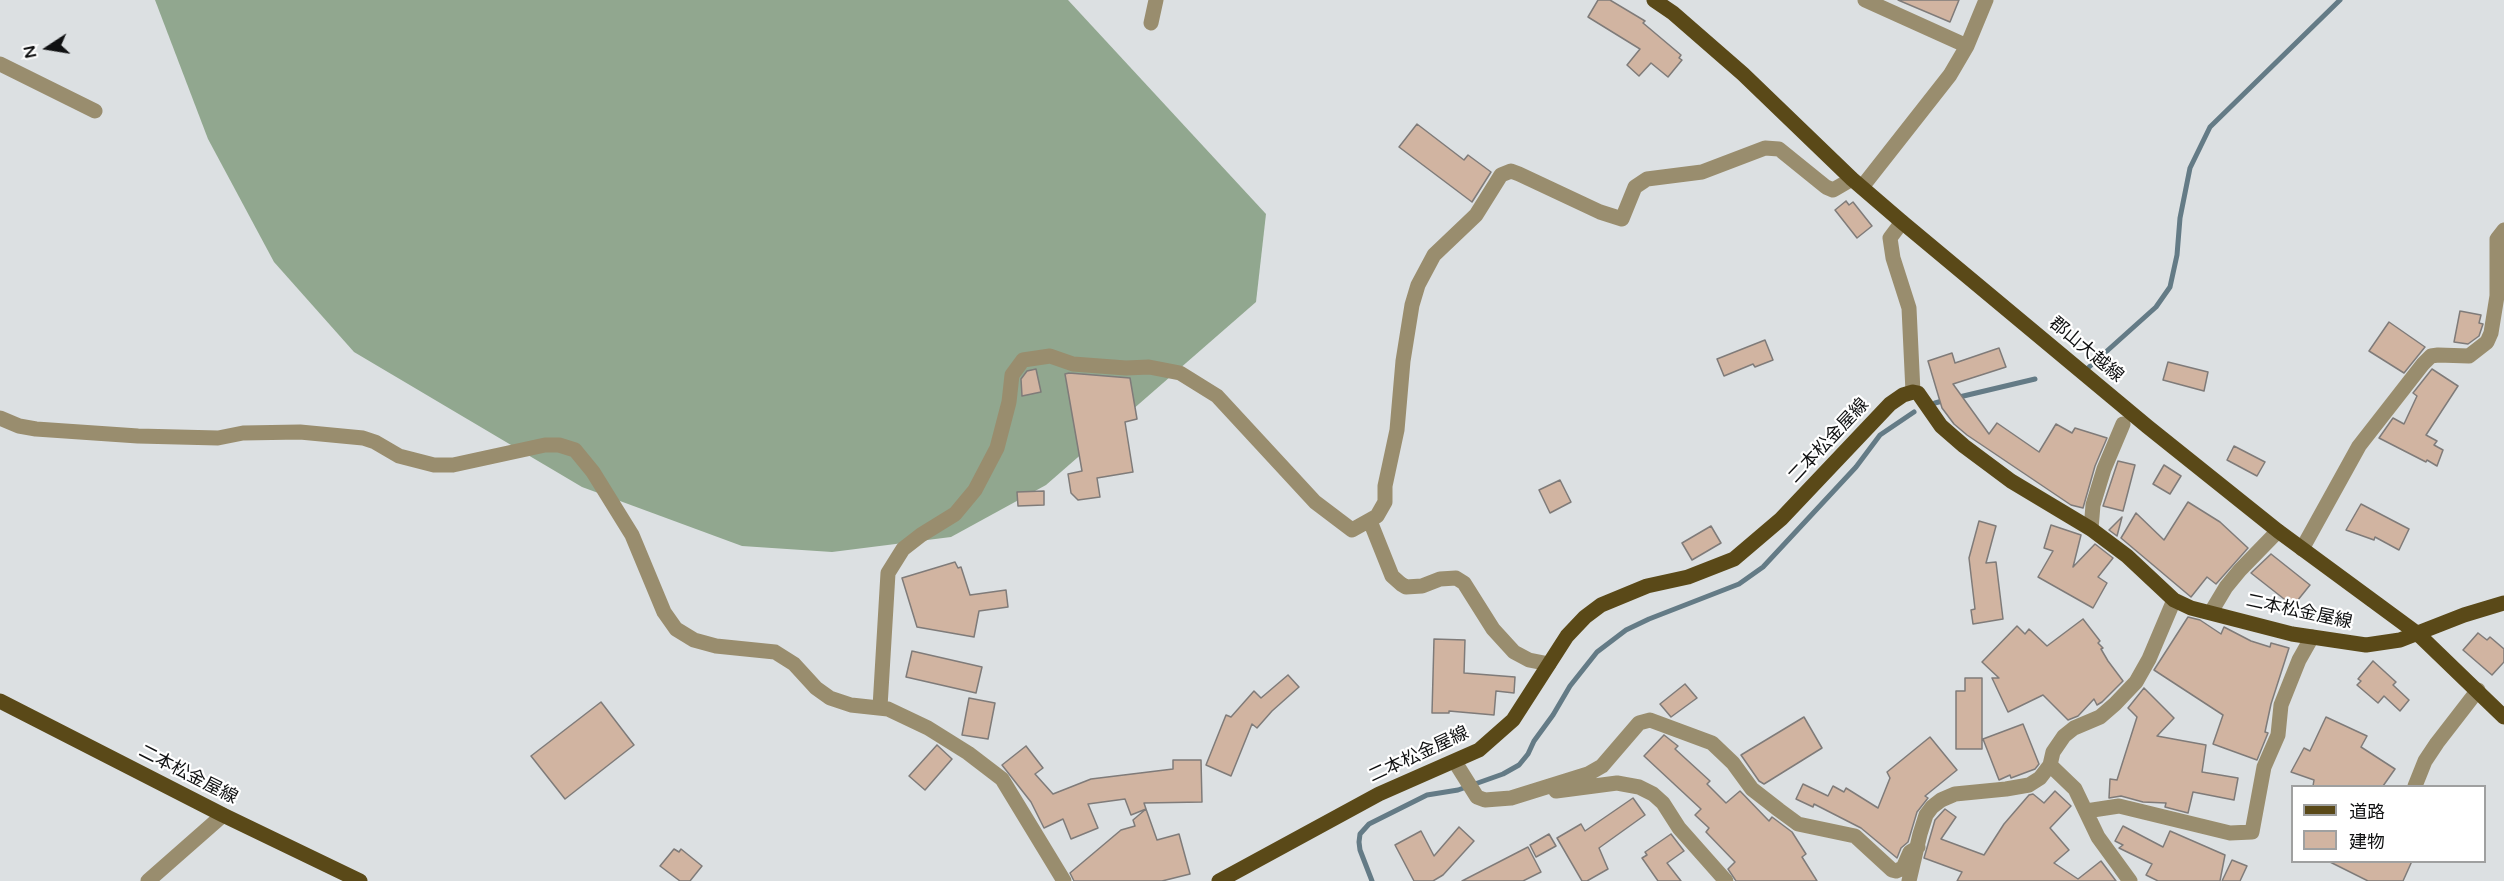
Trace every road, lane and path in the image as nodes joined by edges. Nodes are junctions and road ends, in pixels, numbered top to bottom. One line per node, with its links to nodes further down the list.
1 (1156, 0): 5 (street)
2 (1654, 0): 9 (main road, 郡山大越線)
3 (1865, 0): 6 (street)
4 (1986, 0): 6 (street)
5 (1151, 23)
6 (1967, 46): 9 (street)
7 (0, 64): 8 (street)
8 (95, 111)
9 (1857, 183): 10 (main road, 郡山大越線); 15 (street)
10 (1902, 222): 12 (street); 17 (main road, 郡山大越線)
11 (2504, 230): 18 (street)
12 (1913, 393): 16 (main road, 二本松金屋線); 24 (main road, 二本松金屋線)
13 (0, 418): 27 (street)
14 (2123, 424): 16 (street)
15 (1370, 521): 24 (street); 27 (street)
16 (2091, 529): 19 (main road, 二本松金屋線)
17 (2278, 531): 18 (main road, 郡山大越線); 21 (street)
18 (2302, 549): 22 (main road, 郡山大越線)
19 (2174, 600): 21 (main road, 二本松金屋線); 30 (street)
20 (2504, 603): 22 (main road, 二本松金屋線)
21 (2211, 612): 23 (main road, 二本松金屋線)
22 (2418, 634): 23 (main road, 二本松金屋線); 25 (main road, 郡山大越線)
23 (2312, 637): 33 (street)
24 (1549, 664): 29 (main road, 二本松金屋線)
25 (2478, 690): 28 (main road, 郡山大越線); 31 (street)
26 (0, 701): 34 (main road, 二本松金屋線)
27 (880, 707): 38 (street)
28 (2504, 717)
29 (1455, 762): 32 (street); 39 (main road, 二本松金屋線)
30 (2050, 765): 33 (street); 35 (street)
31 (2415, 785)
32 (1545, 787): 35 (street); 40 (street)
33 (2086, 811): 42 (street)
34 (223, 815): 36 (street); 37 (main road, 二本松金屋線)
35 (1918, 847): 41 (street)
36 (148, 881)
37 (360, 881)
38 (1064, 881)
39 (1219, 881)
40 (1726, 881)
41 (1909, 881)
42 (2130, 881)

